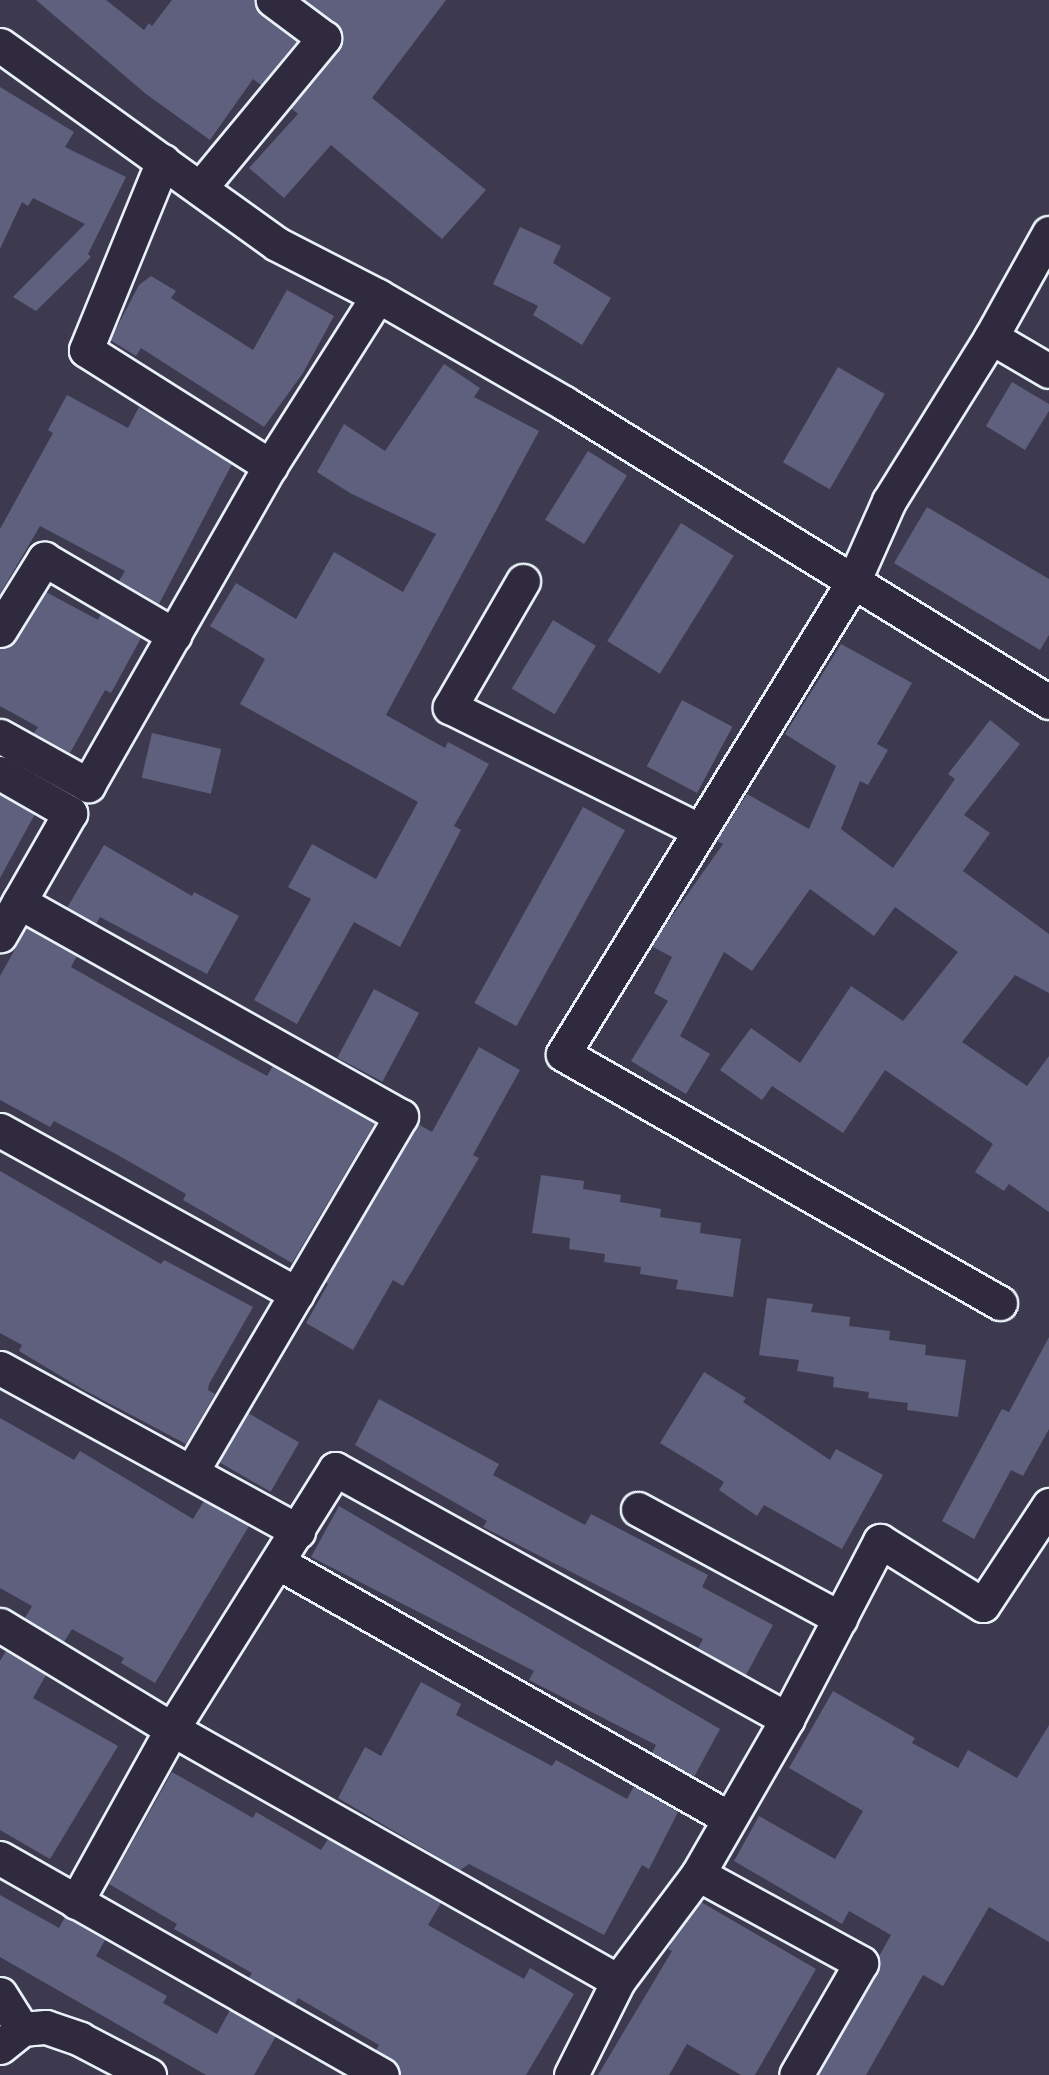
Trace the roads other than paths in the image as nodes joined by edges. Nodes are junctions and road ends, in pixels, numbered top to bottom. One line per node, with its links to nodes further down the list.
1 (273, 0): 4 (street)
2 (0, 45): 3 (street)
3 (163, 161): 4 (street); 9 (street)
4 (200, 188): 6 (street)
5 (1049, 233): 7 (street)
6 (378, 296): 9 (street); 10 (street)
7 (991, 337): 8 (street); 10 (street)
8 (1049, 370)
9 (270, 466): 13 (street)
10 (855, 580): 14 (street); 17 (street)
11 (523, 581): 17 (street)
12 (0, 630): 13 (street)
13 (174, 635): 15 (street)
14 (1049, 702)
15 (0, 736)
16 (0, 773): 18 (street)
17 (699, 830): 22 (street)
18 (19, 902): 19 (street); 21 (street)
19 (0, 935)
20 (0, 1130): 21 (street)
21 (297, 1294): 24 (street)
22 (1000, 1303)
23 (0, 1368): 24 (street)
24 (191, 1472): 27 (street)
25 (1049, 1505): 29 (street)
26 (638, 1509): 29 (street)
27 (298, 1531): 28 (street); 31 (street)
28 (279, 1563): 32 (street); 33 (street)
29 (840, 1618): 31 (street)
30 (0, 1625): 32 (street)
31 (787, 1719): 33 (street)
32 (172, 1729): 36 (street); 37 (street)
33 (727, 1817): 35 (street)
34 (0, 1858): 36 (street)
35 (698, 1874): 37 (street); 43 (street)
36 (76, 1902): 41 (street)
37 (618, 1981): 42 (street)
38 (0, 1994): 39 (street)
39 (11, 2038): 40 (street)
40 (149, 2075)
41 (382, 2075)
42 (571, 2075)
43 (796, 2075)

